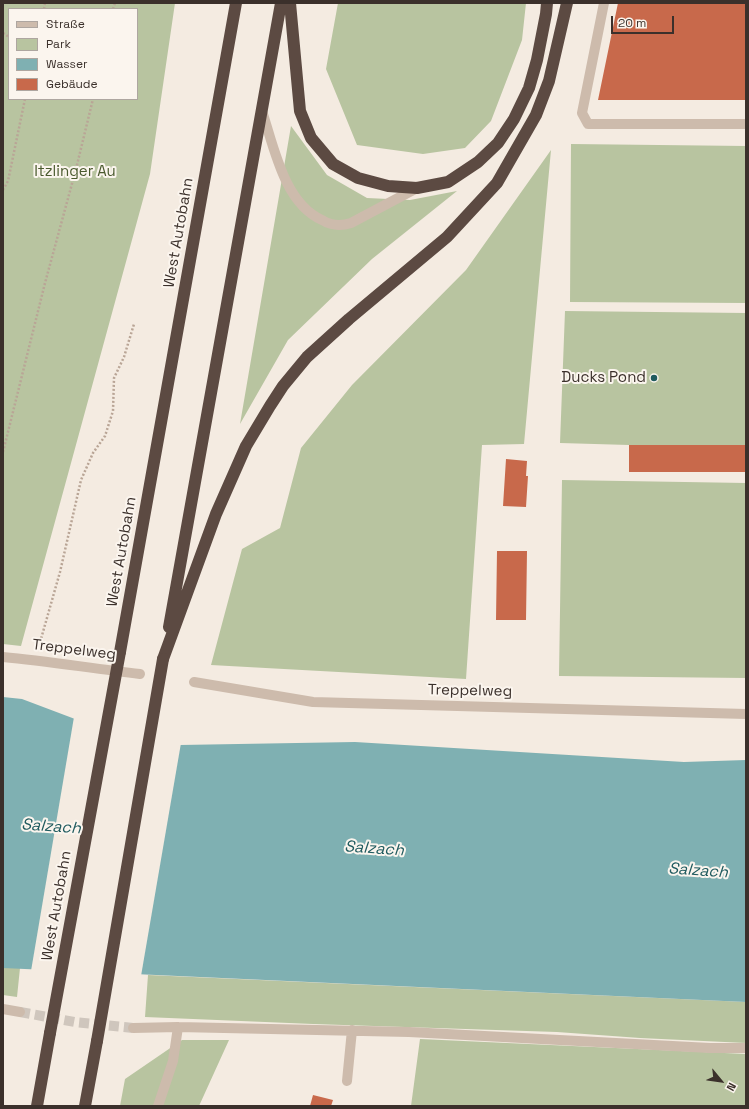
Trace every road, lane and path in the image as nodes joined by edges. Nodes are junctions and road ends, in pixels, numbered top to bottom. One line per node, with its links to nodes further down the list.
1 (236, 3): 28 (highway, West Autobahn, bridge)
2 (281, 3): 9 (highway)
3 (290, 3): 11 (highway)
4 (547, 3): 11 (highway)
5 (567, 3): 16 (highway)
6 (604, 3): 10 (lane)
7 (25, 100): 12 (path)
8 (93, 100): 14 (path)
9 (262, 111): 11 (lane); 16 (highway)
10 (746, 124)
11 (417, 188)
12 (3, 190)
13 (134, 324): 17 (path)
14 (3, 452)
15 (3, 657): 17 (lane, Treppelweg)
16 (163, 659): 29 (highway, bridge)
17 (35, 660): 18 (lane, Treppelweg)
18 (140, 674)
19 (194, 682): 20 (lane, Treppelweg)
20 (746, 714)
21 (3, 1009): 22 (lane)
22 (20, 1012)
23 (178, 1027): 24 (lane); 25 (lane); 30 (lane)
24 (133, 1028)
25 (352, 1030): 26 (lane); 27 (lane)
26 (746, 1048)
27 (347, 1081)
28 (37, 1106)
29 (85, 1106)
30 (158, 1106)

